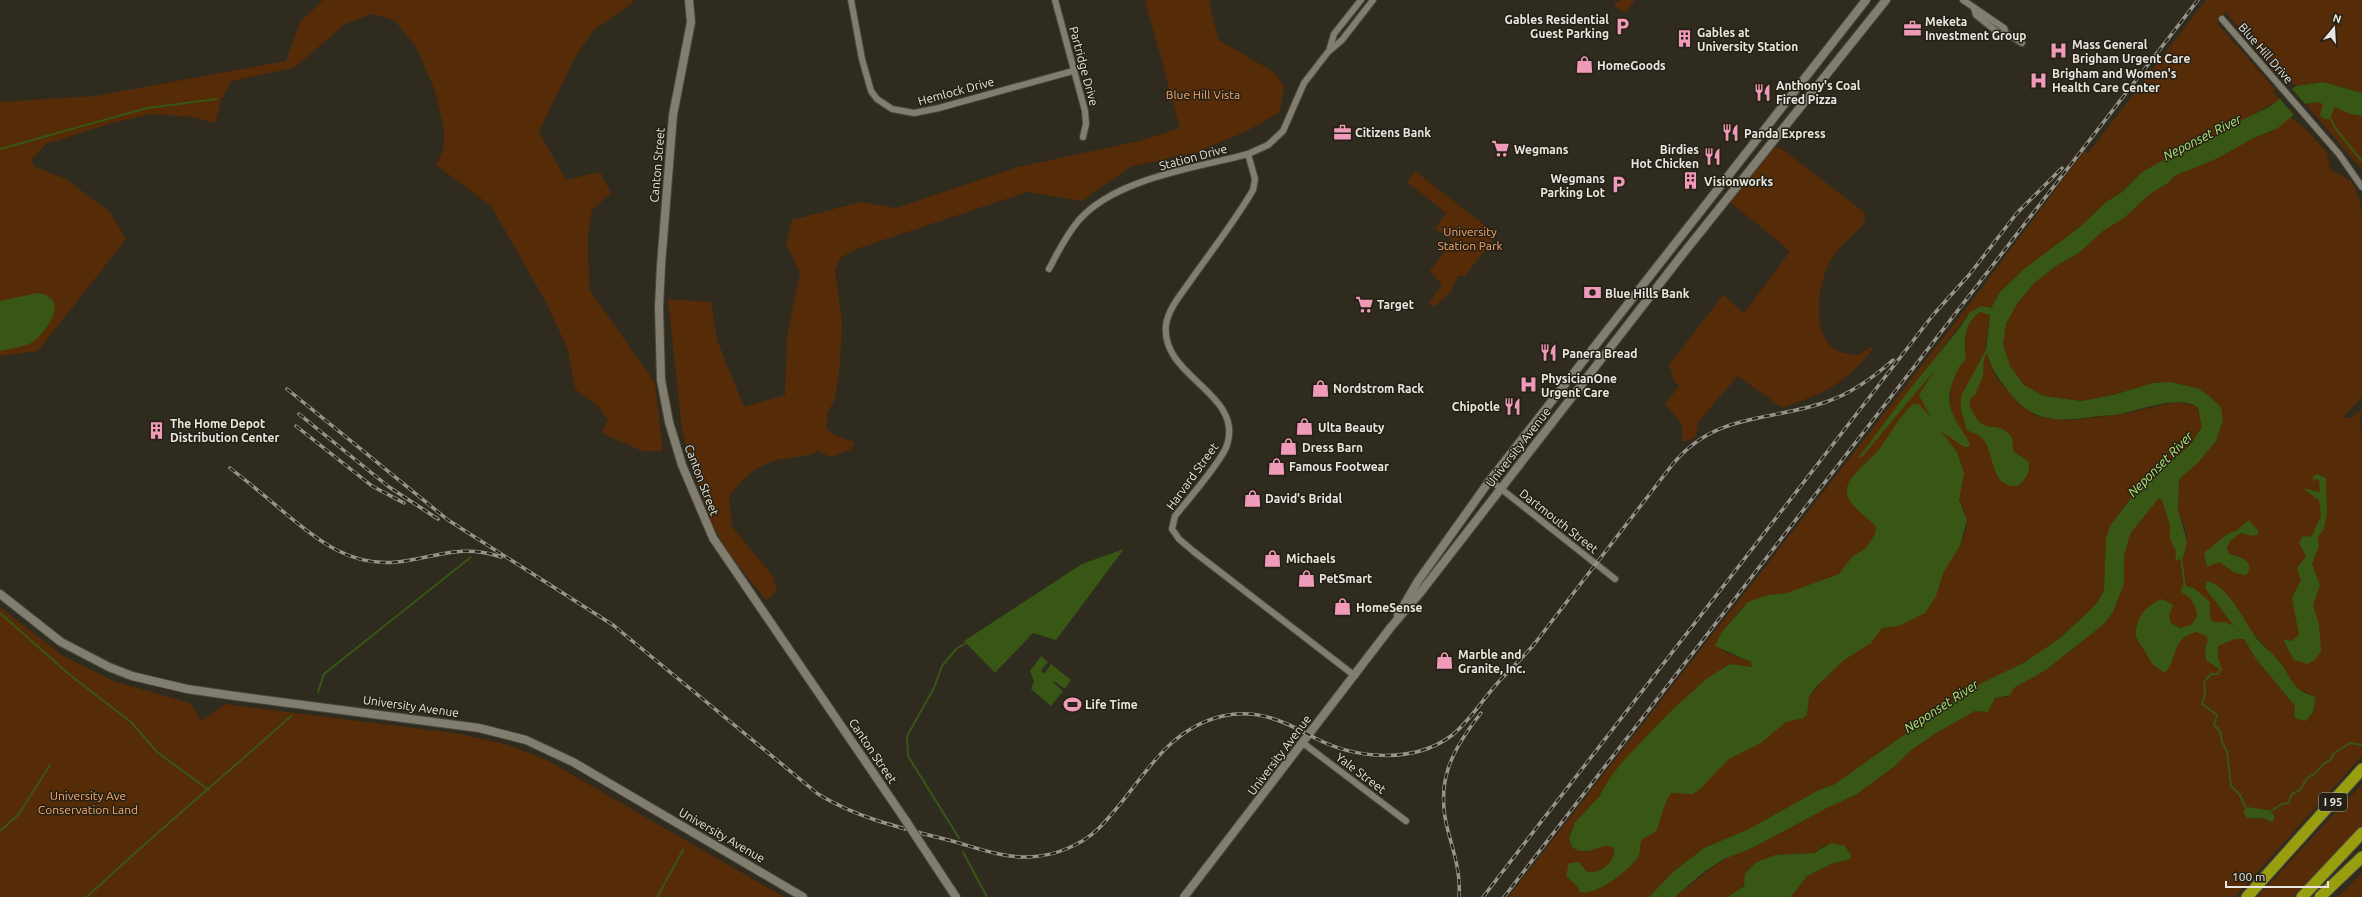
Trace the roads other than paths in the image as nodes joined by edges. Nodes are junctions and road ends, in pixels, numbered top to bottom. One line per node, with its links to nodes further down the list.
1 (689, 0): 29 (main road, Canton Street, bridge)
2 (850, 0): 12 (street, Hemlock Drive)
3 (1055, 0): 12 (street, Partridge Drive)
4 (1361, 0): 11 (street, Station Drive)
5 (1373, 0): 11 (street, Station Drive)
6 (1866, 0): 17 (main road, University Avenue)
7 (1886, 0): 18 (main road, University Avenue)
8 (1963, 0): 10 (street)
9 (2222, 19): 15 (street, Blue Hill Drive)
10 (2022, 43)
11 (1328, 52): 14 (street, Station Drive)
12 (1073, 71): 13 (street, Partridge Drive)
13 (1083, 137)
14 (1248, 154): 16 (street, Station Drive); 22 (street, Harvard Street)
15 (2362, 187)
16 (1049, 269)
17 (1490, 480): 18 (street, Dartmouth Street); 21 (main road, University Avenue)
18 (1501, 489): 19 (street, Dartmouth Street); 21 (main road, University Avenue)
19 (1615, 579)
20 (0, 594): 28 (main road, University Avenue)
21 (1391, 626): 22 (main road, University Avenue)
22 (1355, 676): 23 (main road, University Avenue)
23 (1303, 743): 25 (street, Yale Street); 30 (main road, University Avenue)
24 (2362, 769): 31 (highway, I 95)
25 (1406, 821)
26 (2362, 833): 32 (highway)
27 (2362, 857): 33 (highway)
28 (803, 897)
29 (956, 897)
30 (1184, 897)
31 (2247, 897)
32 (2302, 897)
33 (2320, 897)

